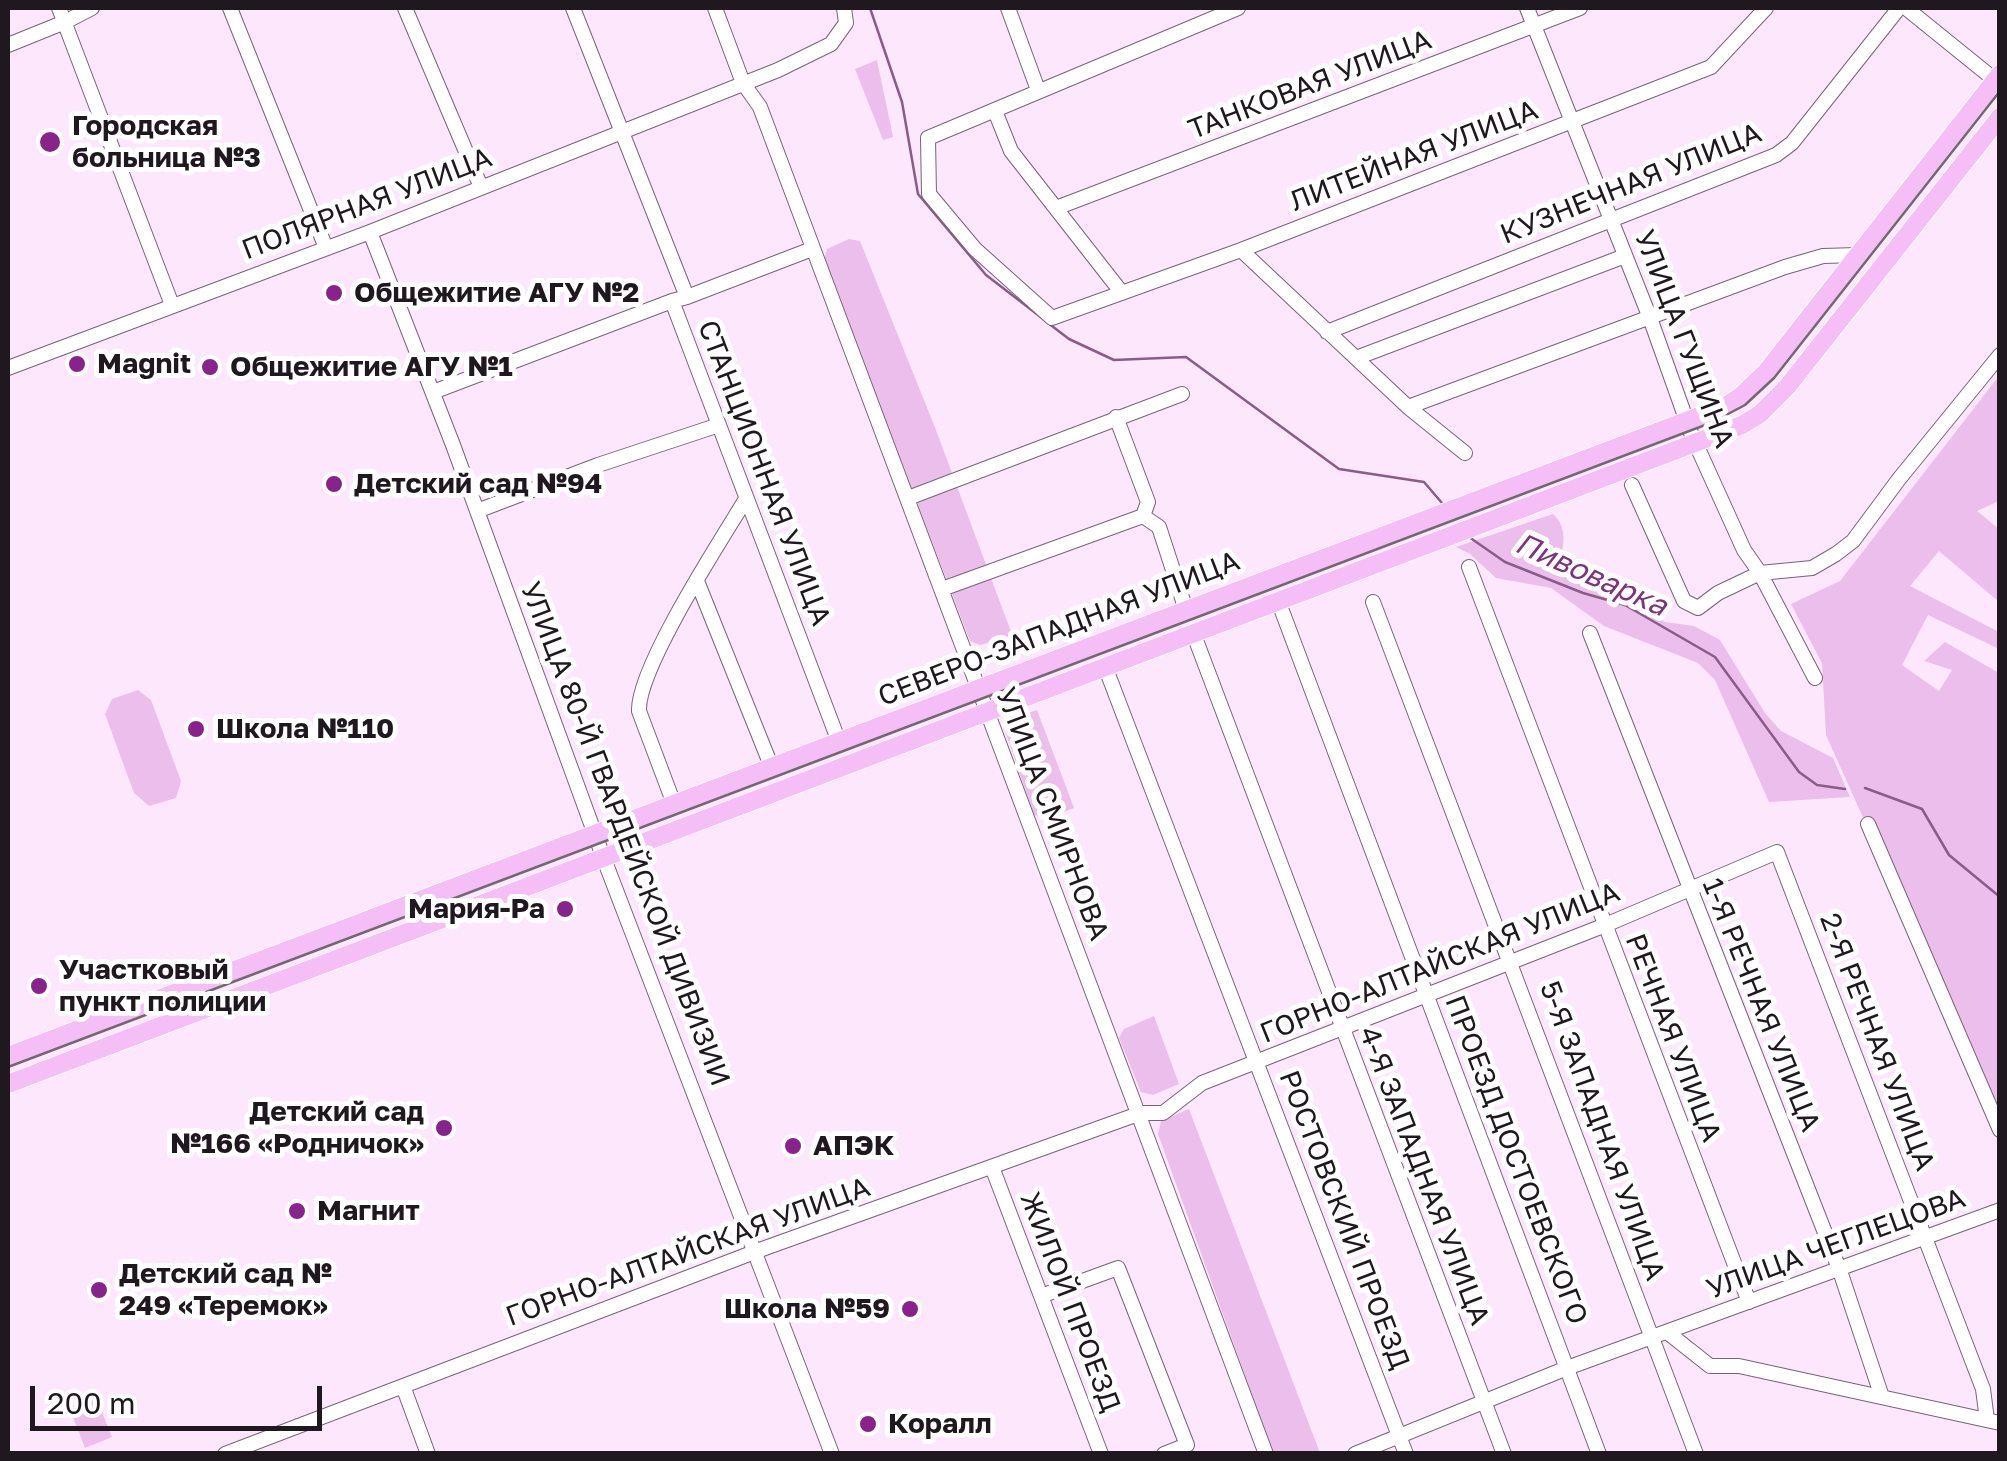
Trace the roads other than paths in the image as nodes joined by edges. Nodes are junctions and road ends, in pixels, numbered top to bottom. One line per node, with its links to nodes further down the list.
1 (92, 8): 13 (street)
2 (230, 8): 27 (street)
3 (405, 8): 23 (street)
4 (574, 8): 22 (street, СТАНЦИОННАЯ УЛИЦА)
5 (715, 8): 17 (street, УЛИЦА СМИРНОВА)
6 (844, 8): 17 (street, ПОЛЯРНАЯ УЛИЦА)
7 (1008, 8): 18 (street)
8 (1238, 8): 18 (street)
9 (1528, 8): 14 (street, УЛИЦА ГУЩИНА)
10 (1580, 8): 14 (street, ТАНКОВАЯ УЛИЦА)
11 (1766, 8): 21 (street, ЛИТЕЙНАЯ УЛИЦА)
12 (1903, 8): 16 (street); 25 (street, КУЗНЕЧНАЯ УЛИЦА)
13 (62, 15): 15 (street); 34 (street)
14 (1535, 26): 21 (street, УЛИЦА ГУЩИНА); 24 (street, ТАНКОВАЯ УЛИЦА)
15 (8, 44)
16 (1998, 77): 31 (main road, СЕВЕРО-ЗАПАДНАЯ УЛИЦА)
17 (743, 83): 22 (street, ПОЛЯРНАЯ УЛИЦА); 28 (street, УЛИЦА СМИРНОВА)
18 (1038, 90): 19 (street)
19 (996, 111): 24 (street); 32 (street, ЛИТЕЙНАЯ УЛИЦА)
20 (2000, 117): 46 (main road, СЕВЕРО-ЗАПАДНАЯ УЛИЦА)
21 (1573, 122): 25 (street, УЛИЦА ГУЩИНА); 29 (street, ЛИТЕЙНАЯ УЛИЦА)
22 (623, 130): 23 (street, ПОЛЯРНАЯ УЛИЦА); 33 (street, СТАНЦИОННАЯ УЛИЦА)
23 (481, 186): 26 (street, ПОЛЯРНАЯ УЛИЦА)
24 (1056, 208): 32 (street)
25 (1611, 220): 30 (street, УЛИЦА ГУЩИНА); 36 (street, КУЗНЕЧНАЯ УЛИЦА)
26 (370, 232): 27 (street, ПОЛЯРНАЯ УЛИЦА); 40 (street, УЛИЦА 80-Й ГВАРДЕЙСКОЙ ДИВИЗИИ)
27 (326, 248): 34 (street, ПОЛЯРНАЯ УЛИЦА)
28 (812, 249): 33 (street); 49 (street, УЛИЦА СМИРНОВА)
29 (1241, 250): 32 (street, ЛИТЕЙНАЯ УЛИЦА); 36 (street)
30 (1626, 256): 35 (street, УЛИЦА ГУЩИНА); 38 (street)
31 (1857, 256): 35 (street); 44 (main road, СЕВЕРО-ЗАПАДНАЯ УЛИЦА)
32 (1122, 293)
33 (680, 299): 40 (street); 45 (street, СТАНЦИОННАЯ УЛИЦА)
34 (172, 305): 39 (street, ПОЛЯРНАЯ УЛИЦА)
35 (1650, 318): 42 (street); 44 (street, УЛИЦА ГУЩИНА)
36 (1326, 332): 38 (street)
37 (2000, 354): 54 (street)
38 (1356, 358): 42 (street)
39 (8, 368)
40 (433, 392): 51 (street, УЛИЦА 80-Й ГВАРДЕЙСКОЙ ДИВИЗИИ)
41 (1182, 394): 43 (street)
42 (1408, 407): 47 (street)
43 (1116, 417): 49 (street); 52 (street)
44 (1686, 421): 46 (street, УЛИЦА ГУЩИНА); 59 (main road, СЕВЕРО-ЗАПАДНАЯ УЛИЦА)
45 (719, 425): 50 (street, СТАНЦИОННАЯ УЛИЦА); 51 (street)
46 (1697, 444): 54 (street, УЛИЦА ГУЩИНА); 58 (main road, СЕВЕРО-ЗАПАДНАЯ УЛИЦА)
47 (1465, 453)
48 (1632, 485): 54 (street)
49 (908, 498): 56 (street, УЛИЦА СМИРНОВА)
50 (746, 499): 55 (street); 66 (street, СТАНЦИОННАЯ УЛИЦА)
51 (477, 511): 70 (street, УЛИЦА 80-Й ГВАРДЕЙСКОЙ ДИВИЗИИ)
52 (1144, 516): 56 (street); 59 (street)
53 (1469, 567): 74 (street, РЕЧНАЯ УЛИЦА)
54 (1760, 573): 63 (street, УЛИЦА ГУЩИНА)
55 (696, 581): 67 (street); 68 (street)
56 (942, 589): 64 (street, УЛИЦА СМИРНОВА)
57 (1373, 602): 75 (street, 5-Я ЗАПАДНАЯ УЛИЦА)
58 (1279, 603): 61 (main road, СЕВЕРО-ЗАПАДНАЯ УЛИЦА); 76 (street, ПРОЕЗД ДОСТОЕВСКОГО)
59 (1186, 610): 64 (main road, СЕВЕРО-ЗАПАДНАЯ УЛИЦА)
60 (1590, 634): 73 (street, 1-Я РЕЧНАЯ УЛИЦА)
61 (1194, 635): 62 (main road, СЕВЕРО-ЗАПАДНАЯ УЛИЦА); 77 (street, 4-Я ЗАПАДНАЯ УЛИЦА)
62 (1106, 669): 65 (main road, СЕВЕРО-ЗАПАДНАЯ УЛИЦА); 79 (street, РОСТОВСКИЙ ПРОЕЗД)
63 (1815, 678)
64 (978, 689): 65 (street, УЛИЦА СМИРНОВА); 66 (main road, СЕВЕРО-ЗАПАДНАЯ УЛИЦА)
65 (988, 713): 72 (main road, СЕВЕРО-ЗАПАДНАЯ УЛИЦА); 81 (street, УЛИЦА СМИРНОВА)
66 (839, 742): 67 (main road, СЕВЕРО-ЗАПАДНАЯ УЛИЦА)
67 (772, 768): 68 (main road, СЕВЕРО-ЗАПАДНАЯ УЛИЦА)
68 (674, 804): 70 (main road, СЕВЕРО-ЗАПАДНАЯ УЛИЦА)
69 (1868, 824): 82 (street)
70 (595, 834): 72 (street, УЛИЦА 80-Й ГВАРДЕЙСКОЙ ДИВИЗИИ); 78 (main road, СЕВЕРО-ЗАПАДНАЯ УЛИЦА)
71 (1776, 852): 73 (street, ГОРНО-АЛТАЙСКАЯ УЛИЦА); 85 (street, 2-Я РЕЧНАЯ УЛИЦА)
72 (604, 858): 80 (main road, СЕВЕРО-ЗАПАДНАЯ УЛИЦА); 86 (street, УЛИЦА 80-Й ГВАРДЕЙСКОЙ ДИВИЗИИ)
73 (1688, 889): 74 (street, ГОРНО-АЛТАЙСКАЯ УЛИЦА); 87 (street, 1-Я РЕЧНАЯ УЛИЦА)
74 (1603, 926): 75 (street, ГОРНО-АЛТАЙСКАЯ УЛИЦА); 89 (street, РЕЧНАЯ УЛИЦА)
75 (1512, 962): 76 (street, ГОРНО-АЛТАЙСКАЯ УЛИЦА); 91 (street, 5-Я ЗАПАДНАЯ УЛИЦА)
76 (1426, 994): 77 (street, ГОРНО-АЛТАЙСКАЯ УЛИЦА); 92 (street, ПРОЕЗД ДОСТОЕВСКОГО)
77 (1340, 1027): 79 (street, ГОРНО-АЛТАЙСКАЯ УЛИЦА); 95 (street, 4-Я ЗАПАДНАЯ УЛИЦА)
78 (8, 1056)
79 (1258, 1062): 81 (street, ГОРНО-АЛТАЙСКАЯ УЛИЦА); 97 (street, РОСТОВСКИЙ ПРОЕЗД)
80 (8, 1084)
81 (1140, 1113): 83 (street, ГОРНО-АЛТАЙСКАЯ УЛИЦА); 103 (street, УЛИЦА СМИРНОВА)
82 (2000, 1130)
83 (992, 1167): 86 (street, ГОРНО-АЛТАЙСКАЯ УЛИЦА); 88 (street, ЖИЛОЙ ПРОЕЗД)
84 (2000, 1210): 85 (street, УЛИЦА ЧЕГЛЕЦОВА)
85 (1924, 1238): 87 (street, УЛИЦА ЧЕГЛЕЦОВА); 96 (street, 2-Я РЕЧНАЯ УЛИЦА)
86 (757, 1252): 93 (street, ГОРНО-АЛТАЙСКАЯ УЛИЦА); 100 (street, УЛИЦА 80-Й ГВАРДЕЙСКОЙ ДИВИЗИИ)
87 (1840, 1271): 89 (street, УЛИЦА ЧЕГЛЕЦОВА); 94 (street, 1-Я РЕЧНАЯ УЛИЦА)
88 (1041, 1296): 101 (street, ЖИЛОЙ ПРОЕЗД); 102 (street)
89 (1749, 1302): 90 (street, УЛИЦА ЧЕГЛЕЦОВА)
90 (1667, 1332): 91 (street, УЛИЦА ЧЕГЛЕЦОВА); 94 (street)
91 (1652, 1338): 92 (street, УЛИЦА ЧЕГЛЕЦОВА); 108 (street, 5-Я ЗАПАДНАЯ УЛИЦА)
92 (1567, 1368): 95 (street, УЛИЦА ЧЕГЛЕЦОВА); 107 (street, ПРОЕЗД ДОСТОЕВСКОГО)
93 (403, 1386): 98 (street, ГОРНО-АЛТАЙСКАЯ УЛИЦА); 99 (street)
94 (1882, 1397): 96 (street)
95 (1484, 1402): 97 (street, УЛИЦА ЧЕГЛЕЦОВА); 106 (street, 4-Я ЗАПАДНАЯ УЛИЦА)
96 (1993, 1421)
97 (1398, 1435): 104 (street, УЛИЦА ЧЕГЛЕЦОВА); 105 (street, РОСТОВСКИЙ ПРОЕЗД)
98 (226, 1454)
99 (428, 1454)
100 (832, 1454)
101 (1101, 1454)
102 (1164, 1454)
103 (1266, 1454)
104 (1355, 1454)
105 (1406, 1454)
106 (1504, 1454)
107 (1599, 1454)
108 (1696, 1454)

